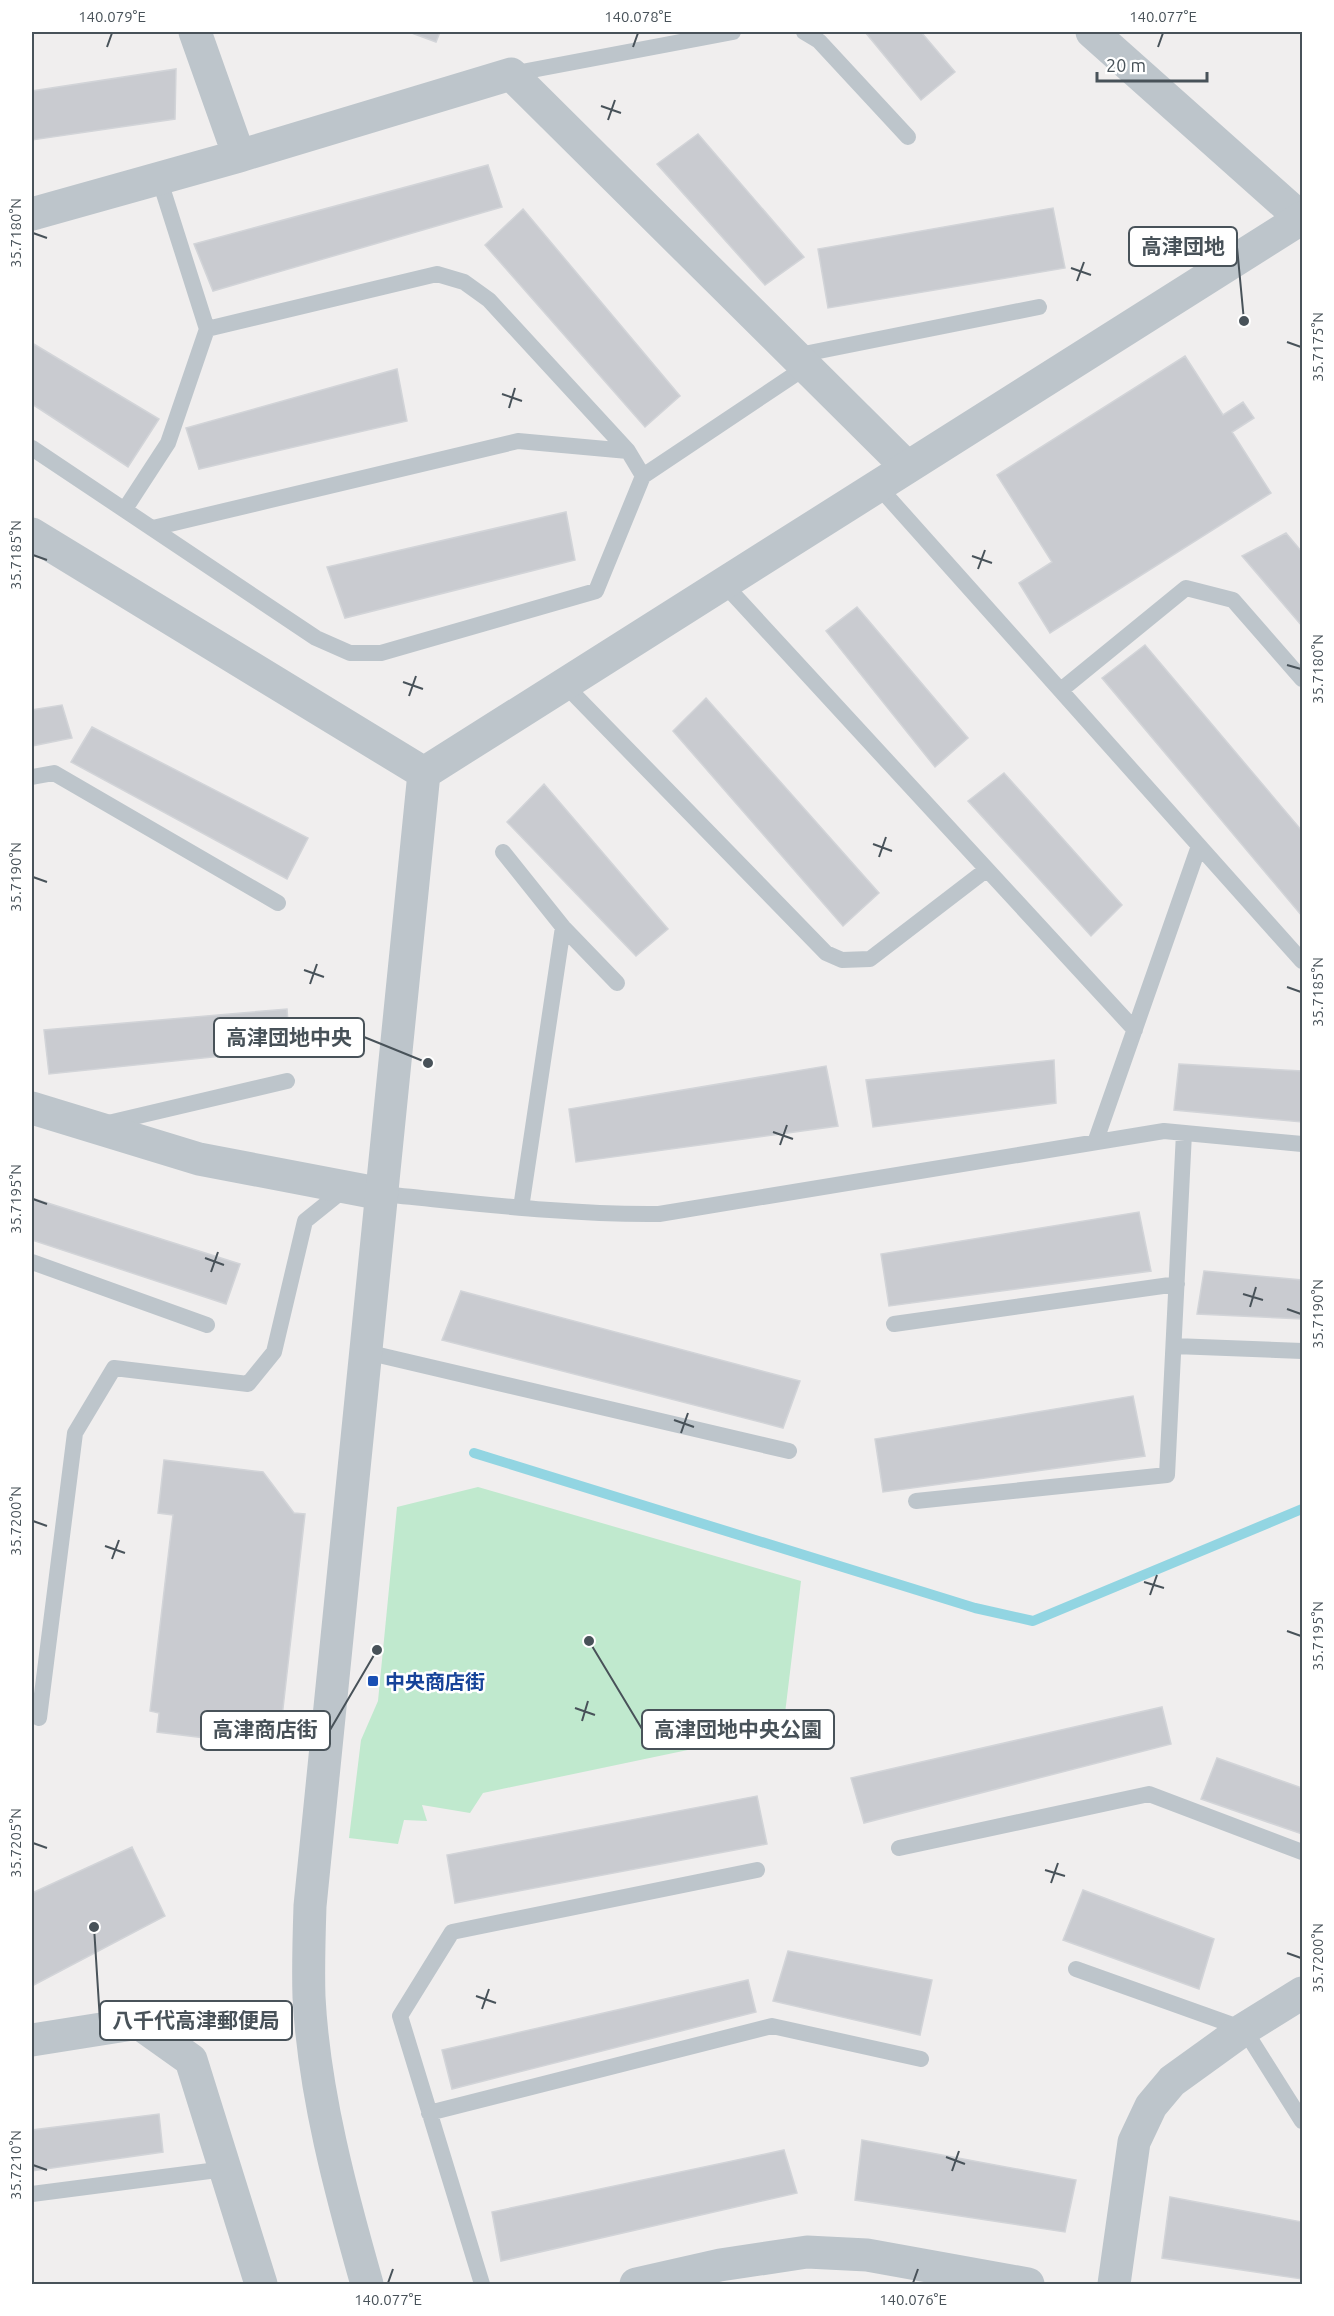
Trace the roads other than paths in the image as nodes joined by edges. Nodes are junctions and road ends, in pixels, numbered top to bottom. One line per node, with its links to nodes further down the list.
1 (195, 32): 7 (street)
2 (733, 32): 5 (lane)
3 (804, 32): 6 (lane)
4 (1092, 32): 10 (street)
5 (512, 74): 7 (street); 13 (street)
6 (908, 137)
7 (238, 156): 8 (street)
8 (159, 178): 9 (street); 12 (lane)
9 (32, 214)
10 (1302, 218): 16 (street)
11 (1039, 307): 13 (lane)
12 (207, 329): 15 (lane); 19 (lane)
13 (800, 361): 16 (street); 17 (lane)
14 (32, 448): 19 (lane)
15 (628, 451): 17 (lane); 20 (lane)
16 (907, 467): 18 (street)
17 (643, 476): 20 (lane)
18 (878, 486): 22 (street); 25 (lane)
19 (125, 509): 20 (lane)
20 (153, 528)
21 (32, 534): 26 (street)
22 (724, 584): 24 (street); 30 (lane)
23 (1302, 680): 25 (lane)
24 (565, 685): 26 (street); 30 (lane)
25 (1060, 690): 28 (lane)
26 (424, 773): 43 (street)
27 (32, 777): 31 (lane)
28 (1199, 846): 33 (lane); 35 (lane)
29 (503, 852): 32 (lane)
30 (986, 870): 35 (lane)
31 (278, 903)
32 (563, 927): 34 (lane); 44 (lane)
33 (1302, 961)
34 (617, 983)
35 (1135, 1030): 40 (lane)
36 (287, 1081): 38 (lane)
37 (32, 1108): 38 (street)
38 (92, 1127): 42 (street)
39 (1184, 1133): 40 (lane); 41 (lane); 46 (lane)
40 (1096, 1140): 44 (lane)
41 (1302, 1144)
42 (347, 1187): 43 (street); 54 (lane)
43 (382, 1194): 44 (lane); 51 (street)
44 (521, 1208)
45 (32, 1262): 48 (lane)
46 (1177, 1284): 47 (lane); 49 (lane)
47 (894, 1324)
48 (207, 1325)
49 (1174, 1346): 50 (lane); 53 (lane)
50 (1302, 1351)
51 (366, 1352): 52 (lane); 69 (street)
52 (789, 1451)
53 (916, 1501)
54 (39, 1718)
55 (899, 1848): 56 (lane)
56 (1302, 1852)
57 (757, 1870): 63 (lane)
58 (1076, 1968): 60 (lane)
59 (1302, 1993): 60 (street)
60 (1244, 2029): 64 (lane); 73 (street)
61 (32, 2040): 65 (street)
62 (921, 2059): 63 (lane)
63 (429, 2113): 70 (lane)
64 (1302, 2121)
65 (225, 2169): 66 (lane); 68 (street)
66 (32, 2194)
67 (925, 2275): 71 (street); 72 (street)
68 (261, 2284)
69 (367, 2284)
70 (482, 2284)
71 (636, 2284)
72 (1028, 2284)
73 (1114, 2284)

